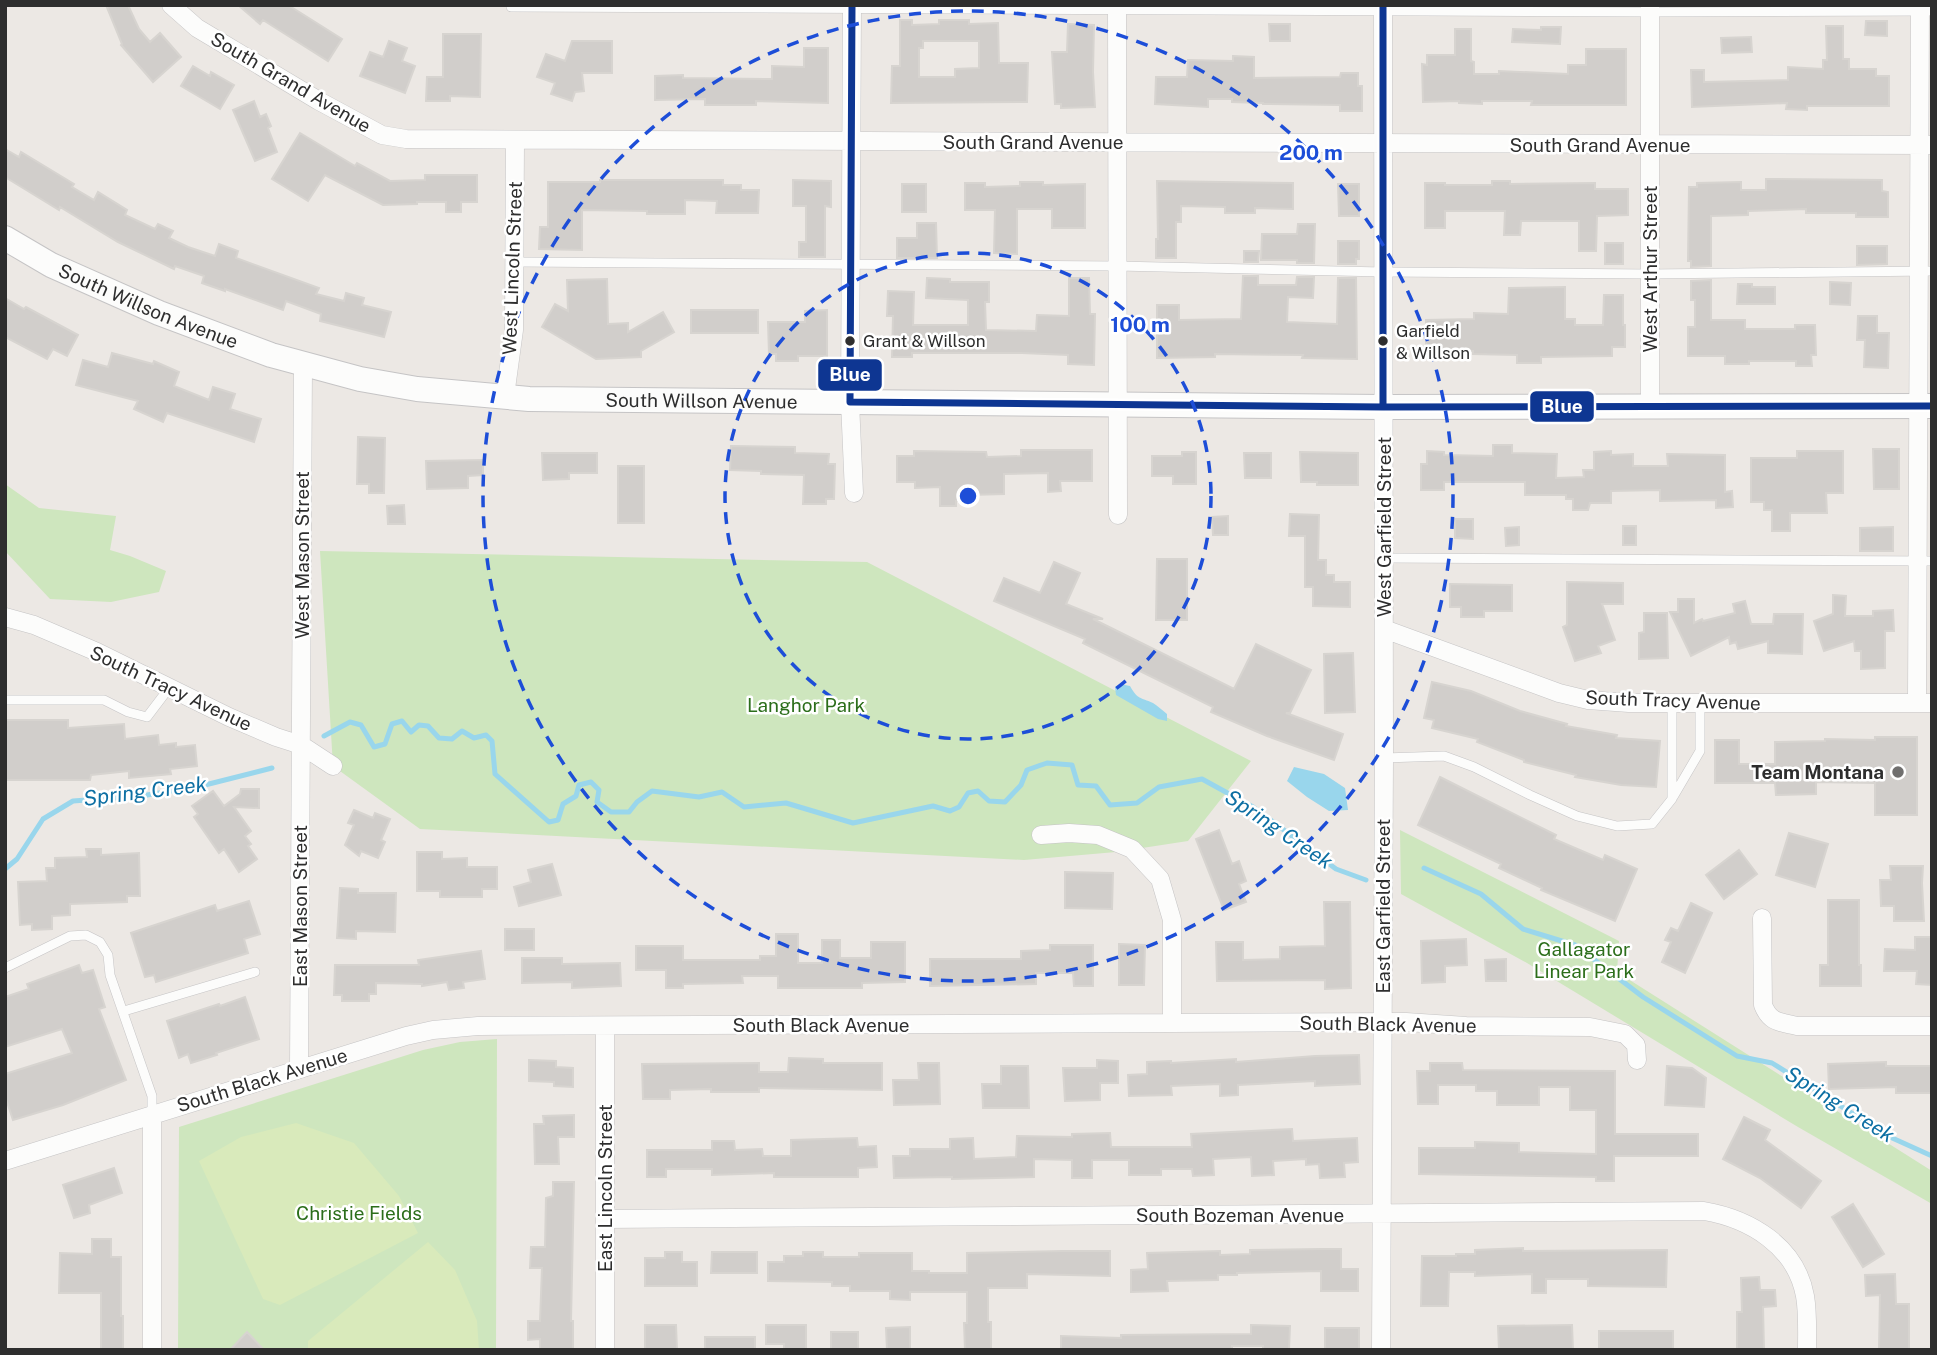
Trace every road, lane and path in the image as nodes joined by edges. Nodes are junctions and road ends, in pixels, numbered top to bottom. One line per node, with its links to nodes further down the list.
1 (171, 5): 8 (street, South Grand Avenue)
2 (852, 6): 3 (lane); 4 (lane); 9 (street)
3 (511, 7)
4 (1117, 7): 5 (lane); 10 (street)
5 (1383, 8): 6 (lane); 11 (street, West Garfield Street)
6 (1650, 8): 7 (lane); 12 (street, West Arthur Street)
7 (1924, 9): 13 (street)
8 (515, 140): 9 (street, South Grand Avenue); 15 (street, West Lincoln Street)
9 (851, 142): 10 (street, South Grand Avenue); 16 (street)
10 (1117, 142): 11 (street, South Grand Avenue); 17 (street)
11 (1383, 144): 12 (street, South Grand Avenue); 19 (street, West Garfield Street)
12 (1650, 145): 13 (street, South Grand Avenue); 20 (street, West Arthur Street)
13 (1926, 145): 18 (street)
14 (5, 238): 21 (main road, South Willson Avenue)
15 (516, 262): 16 (lane); 22 (street, West Lincoln Street)
16 (850, 266): 17 (lane); 23 (street)
17 (1117, 266): 19 (lane); 24 (street)
18 (1926, 271): 20 (lane); 26 (street)
19 (1383, 272): 20 (lane); 27 (street, West Garfield Street)
20 (1650, 274): 25 (street, West Arthur Street)
21 (303, 365): 22 (main road, South Willson Avenue); 39 (street, West Mason Street)
22 (505, 396): 23 (main road, South Willson Avenue)
23 (850, 402): 24 (main road, South Willson Avenue); 28 (street)
24 (1117, 406): 27 (main road, South Willson Avenue); 29 (street)
25 (1650, 406): 26 (main road, South Willson Avenue); 27 (main road, South Willson Avenue)
26 (1925, 406): 31 (street)
27 (1383, 407): 30 (street, West Garfield Street)
28 (854, 493)
29 (1118, 515)
30 (1384, 558): 31 (lane); 33 (street, West Garfield Street)
31 (1925, 561): 36 (street)
32 (7, 623): 34 (street, South Tracy Avenue)
33 (1384, 629): 37 (street, South Tracy Avenue); 40 (street, East Garfield Street)
34 (169, 688): 35 (lane); 39 (street, South Tracy Avenue)
35 (5, 700)
36 (1924, 702): 38 (street, South Tracy Avenue)
37 (1672, 703): 38 (street, South Tracy Avenue); 42 (lane)
38 (1700, 704): 42 (lane)
39 (301, 745): 41 (street, South Tracy Avenue); 53 (street, East Mason Street)
40 (1384, 758): 42 (lane); 48 (street, East Garfield Street)
41 (333, 766)
42 (1672, 799)
43 (1041, 835): 49 (street)
44 (1762, 918): 51 (street)
45 (5, 968): 47 (lane)
46 (255, 972): 47 (lane)
47 (124, 1011): 54 (lane)
48 (1383, 1022): 49 (street, South Black Avenue); 52 (street, South Black Avenue); 56 (street, East Garfield Street)
49 (1172, 1023): 50 (street, South Black Avenue)
50 (605, 1026): 53 (street, South Black Avenue); 57 (street, East Lincoln Street)
51 (1932, 1026)
52 (1637, 1060)
53 (299, 1068): 54 (street, South Black Avenue)
54 (152, 1115): 55 (street, South Black Avenue); 58 (street)
55 (5, 1160)
56 (1382, 1214): 57 (street, South Bozeman Avenue); 60 (street, East Garfield Street); 61 (street, South Bozeman Avenue)
57 (605, 1219): 59 (street, East Lincoln Street)
58 (152, 1350)
59 (605, 1350)
60 (1381, 1350)
61 (1807, 1350)

